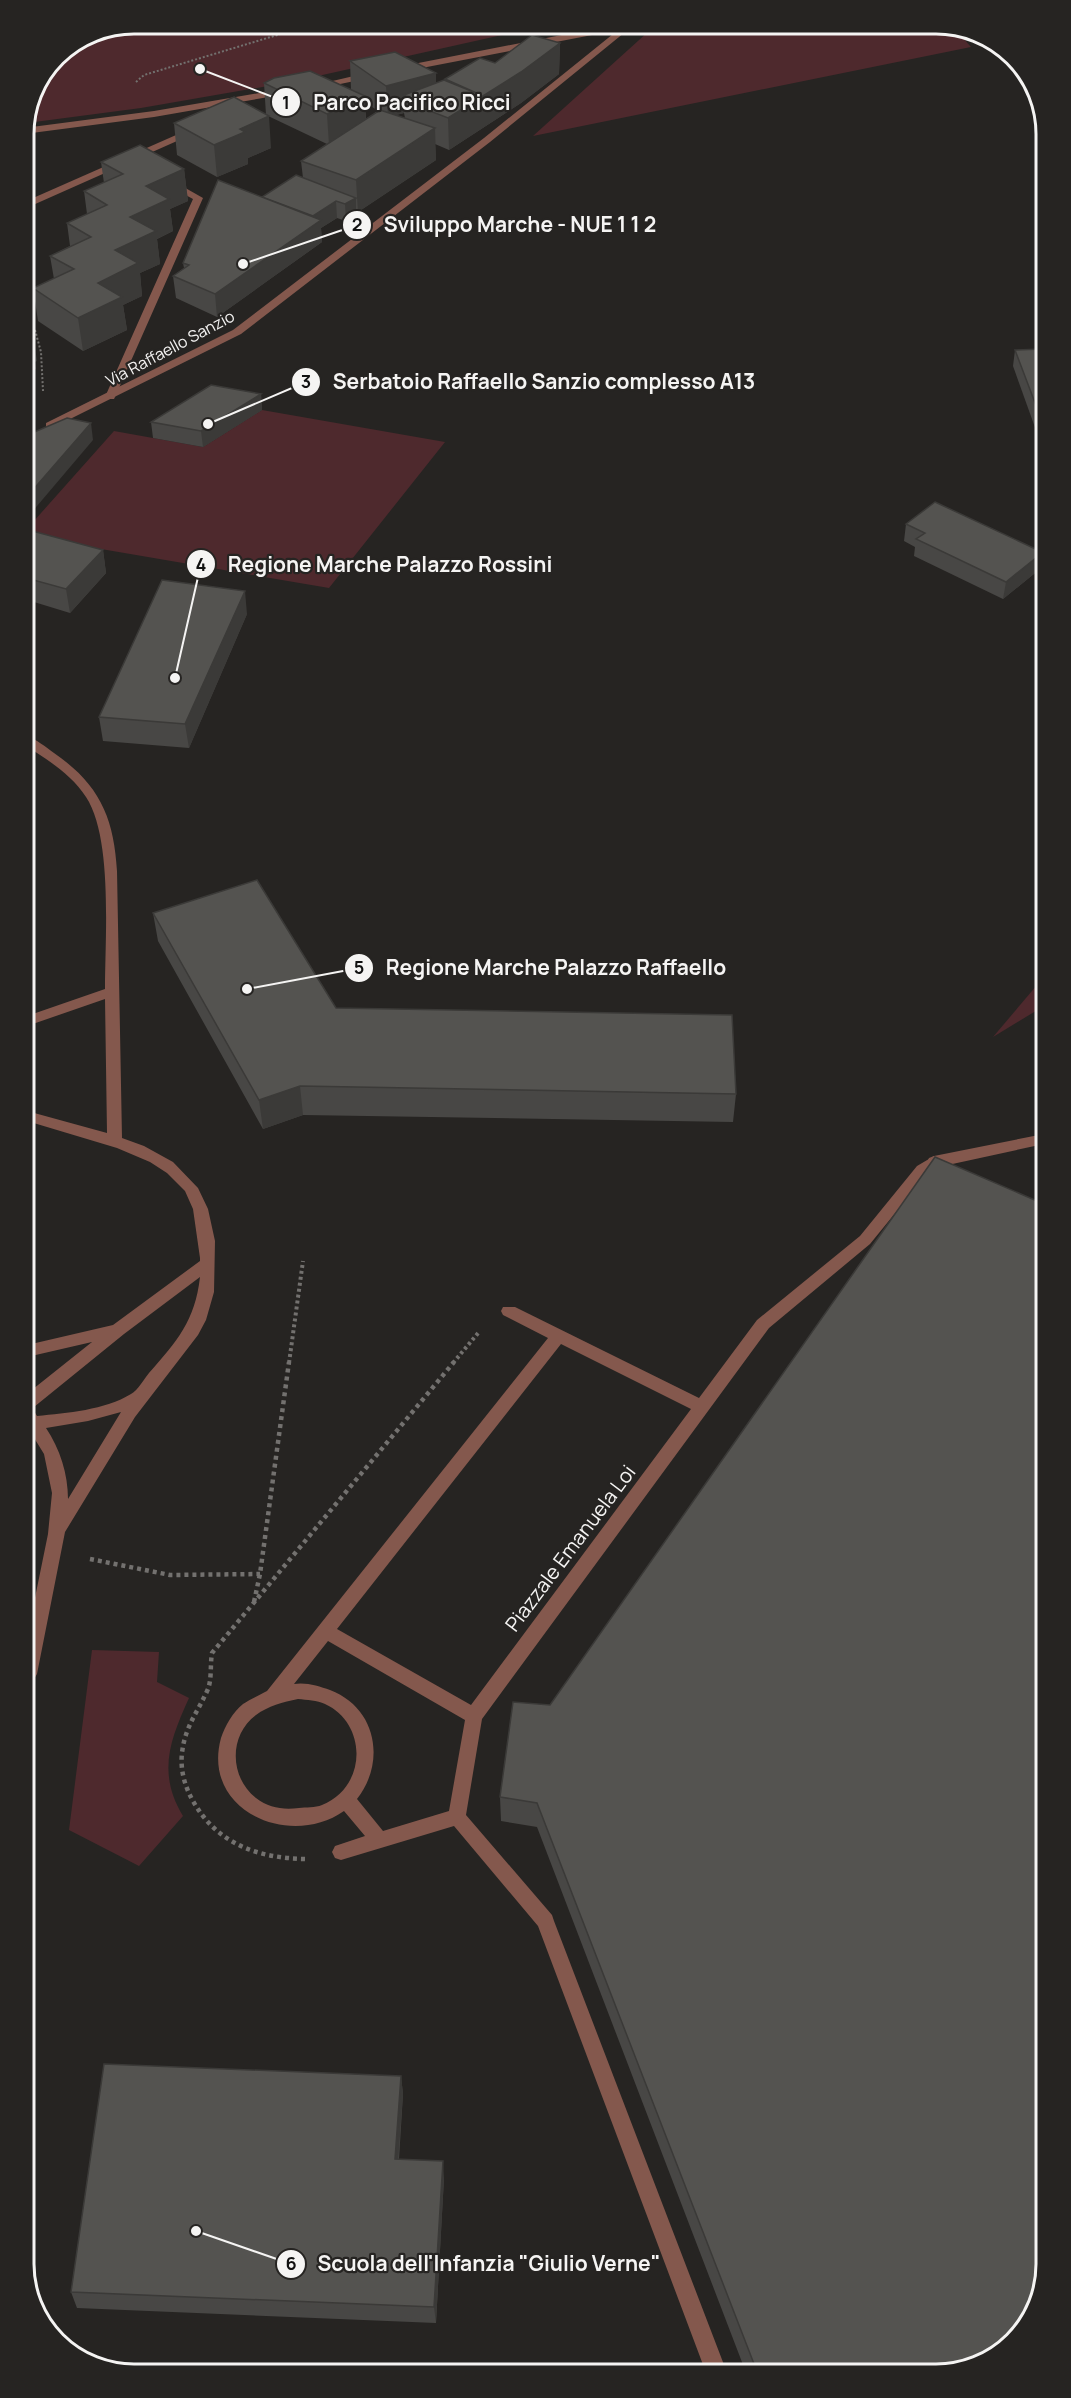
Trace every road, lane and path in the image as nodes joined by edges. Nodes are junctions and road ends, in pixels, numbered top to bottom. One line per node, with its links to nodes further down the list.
1 (280, 34): 8 (path)
2 (577, 35): 4 (street)
3 (618, 35): 14 (street, Via Raffaello Sanzio)
4 (306, 87)
5 (295, 90): 6 (street)
6 (271, 94): 7 (street); 8 (street)
7 (230, 113)
8 (154, 114): 10 (street)
9 (200, 127): 12 (street)
10 (35, 130)
11 (158, 176): 14 (street)
12 (35, 201)
13 (35, 330): 15 (path)
14 (110, 398): 15 (street, Via Raffaello Sanzio)
15 (44, 428)
16 (35, 746): 17 (street)
17 (113, 991): 18 (street); 21 (street)
18 (35, 1018)
19 (35, 1118): 21 (street)
20 (1036, 1141): 31 (street, Piazzale Emanuela Loi)
21 (116, 1143): 23 (street)
22 (303, 1261): 36 (path)
23 (207, 1264): 26 (street); 30 (street)
24 (509, 1311): 27 (street)
25 (484, 1326): 37 (path)
26 (118, 1330): 28 (street); 29 (street)
27 (558, 1337): 31 (street); 38 (street)
28 (34, 1349)
29 (34, 1397)
30 (140, 1397): 32 (street); 34 (street)
31 (703, 1407): 42 (street, Piazzale Emanuela Loi)
32 (34, 1420)
33 (34, 1425): 34 (street)
34 (59, 1528): 35 (street)
35 (53, 1552): 36 (path); 39 (street)
36 (260, 1574): 37 (path)
37 (254, 1603): 41 (path)
38 (326, 1631): 40 (street); 42 (street)
39 (34, 1643)
40 (274, 1696): 43 (street); 43 (street)
41 (196, 1708)
42 (474, 1716): 44 (street, Piazzale Emanuela Loi)
43 (346, 1799): 45 (street)
44 (457, 1817): 45 (street); 47 (street)
45 (379, 1840): 46 (street)
46 (341, 1852)
47 (714, 2364)

